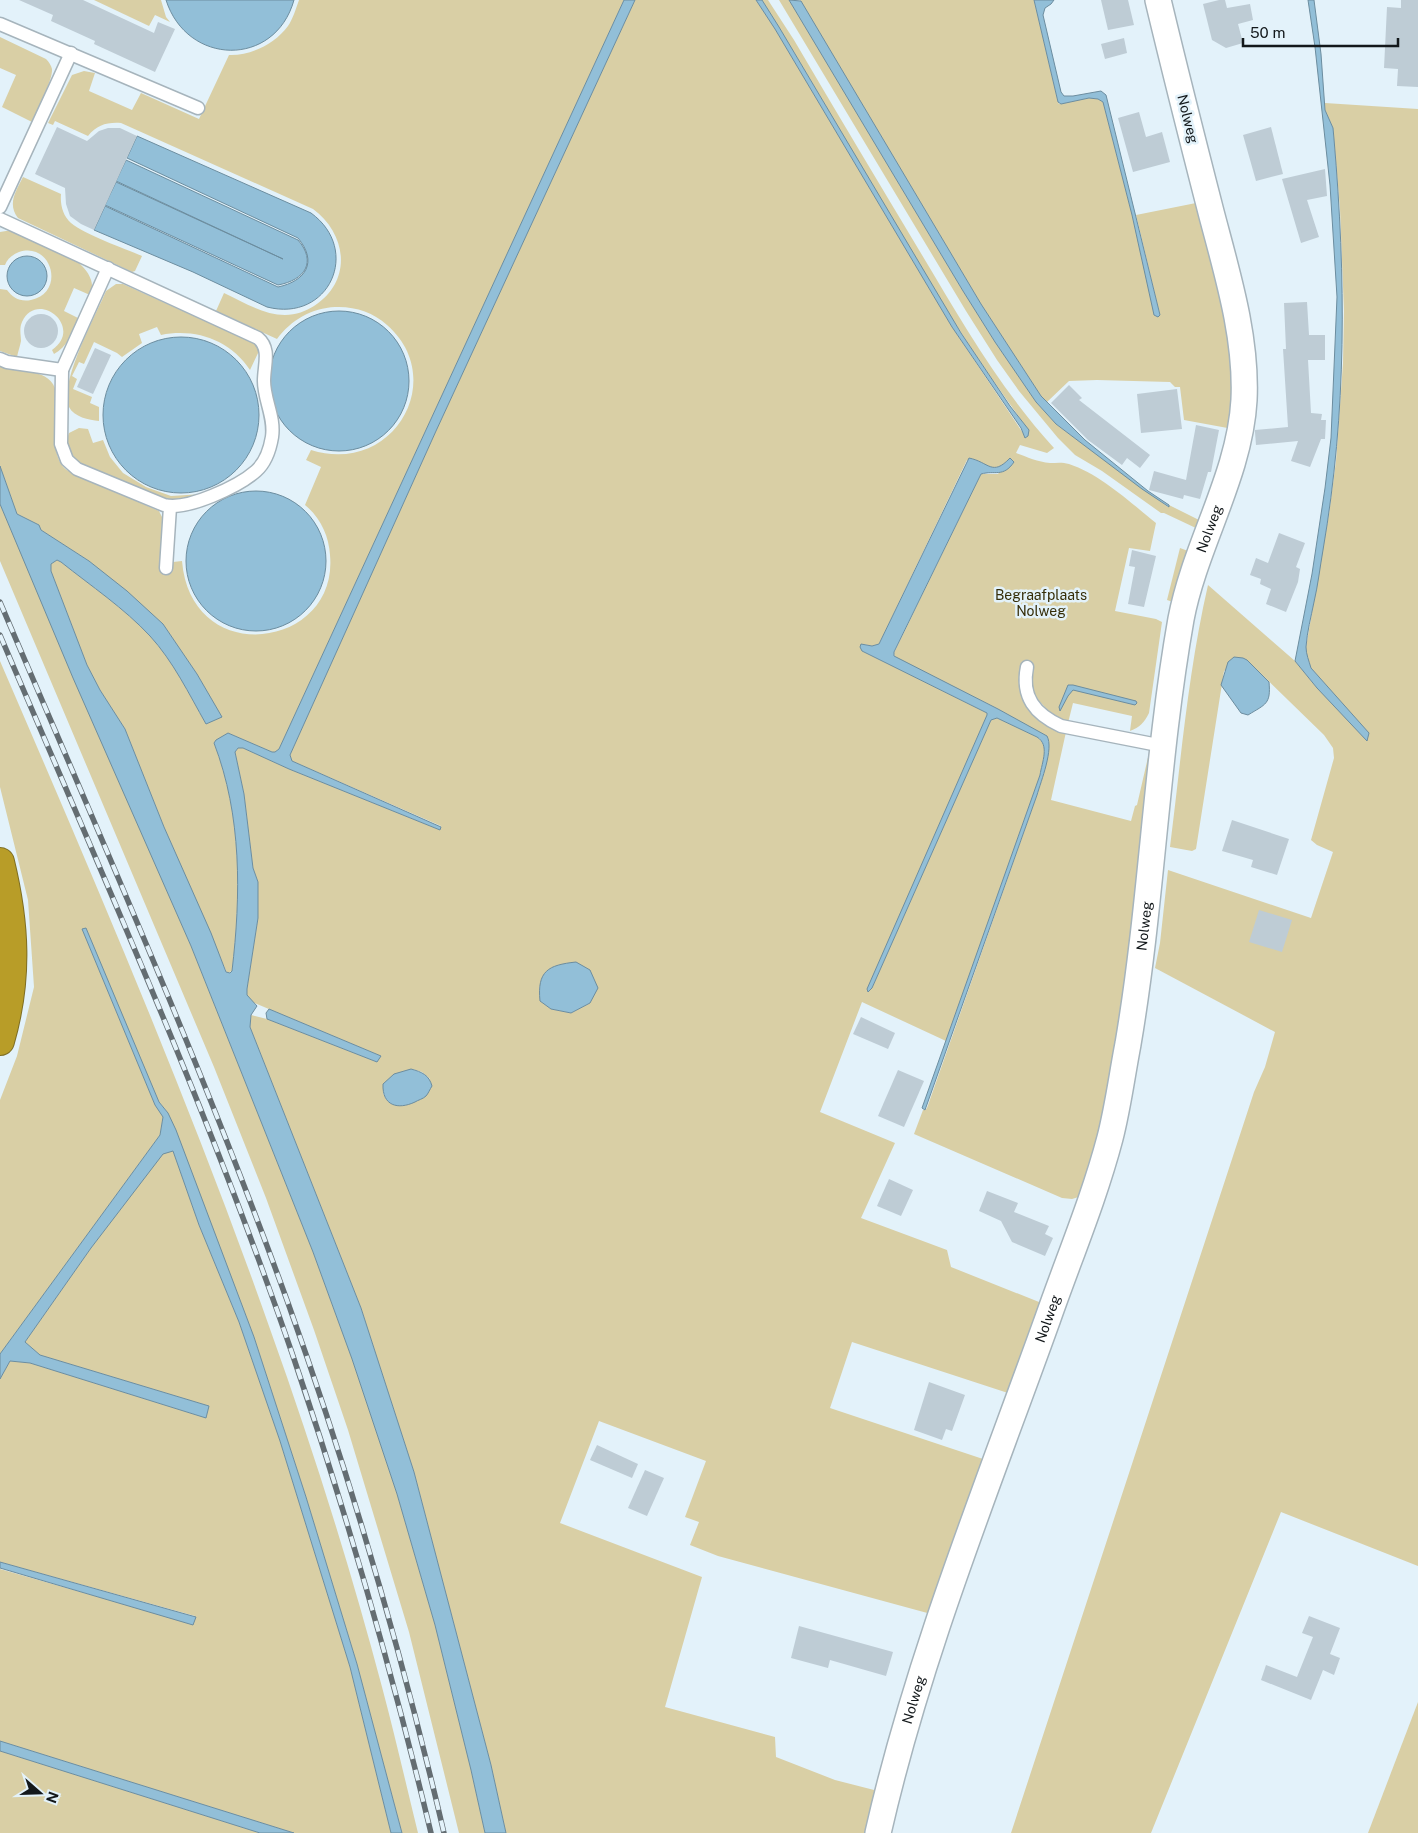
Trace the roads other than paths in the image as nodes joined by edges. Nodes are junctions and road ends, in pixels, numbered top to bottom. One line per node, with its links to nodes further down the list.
1 (1158, 0): 13 (street, Nolweg)
2 (0, 24): 3 (lane)
3 (71, 53): 4 (lane); 5 (lane)
4 (198, 108)
5 (0, 207)
6 (0, 219): 7 (lane)
7 (108, 268): 9 (lane); 10 (lane)
8 (0, 359): 9 (lane)
9 (62, 370): 10 (lane)
10 (170, 507): 11 (lane)
11 (166, 568)
12 (1027, 667): 13 (lane)
13 (1162, 746): 16 (street, Nolweg)
14 (0, 862): 15 (highway)
15 (0, 1041)
16 (878, 1833)

